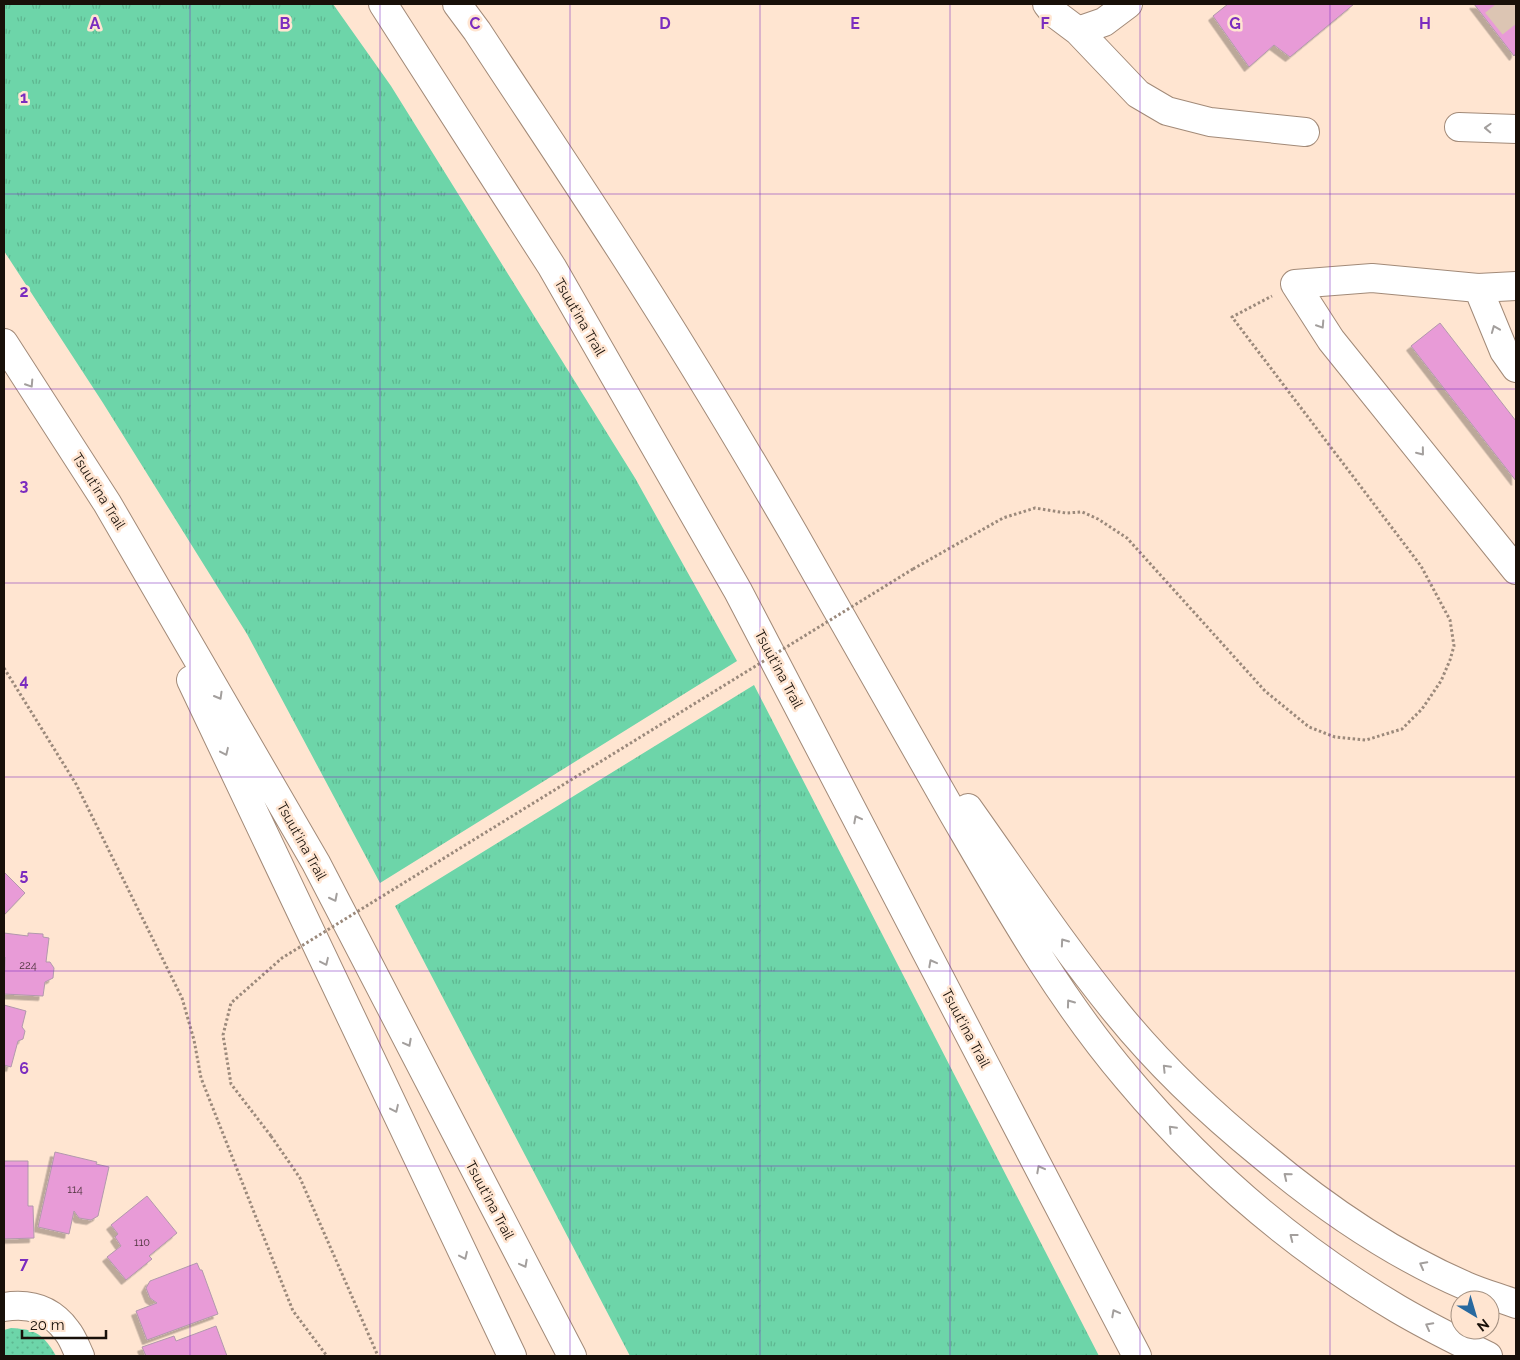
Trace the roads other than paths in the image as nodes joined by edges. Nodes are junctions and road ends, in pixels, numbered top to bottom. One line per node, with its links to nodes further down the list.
1 (383, 4): 21 (main road, Tsuut'ina Trail, one-way to 1)
2 (457, 4): 15 (main road)
3 (1047, 4): 5 (main road)
4 (1128, 4): 5 (main road)
5 (1078, 31): 8 (main road)
6 (1459, 126): 7 (main road, one-way to 6)
7 (1516, 129)
8 (1306, 132)
9 (1516, 286): 10 (main road)
10 (1478, 288): 12 (main road, one-way to 10); 14 (main road, one-way to 14)
11 (4, 343): 13 (main road, Tsuut'ina Trail, one-way to 13)
12 (1516, 368)
13 (107, 502): 19 (main road, one-way to 19); 20 (main road, Tsuut'ina Trail, one-way to 20)
14 (1516, 570)
15 (876, 678): 16 (main road, one-way to 15); 22 (main road, one-way to 15)
16 (1516, 1304)
17 (4, 1307): 18 (main road)
18 (80, 1356)
19 (512, 1356)
20 (572, 1356)
21 (1138, 1356)
22 (1488, 1356)

